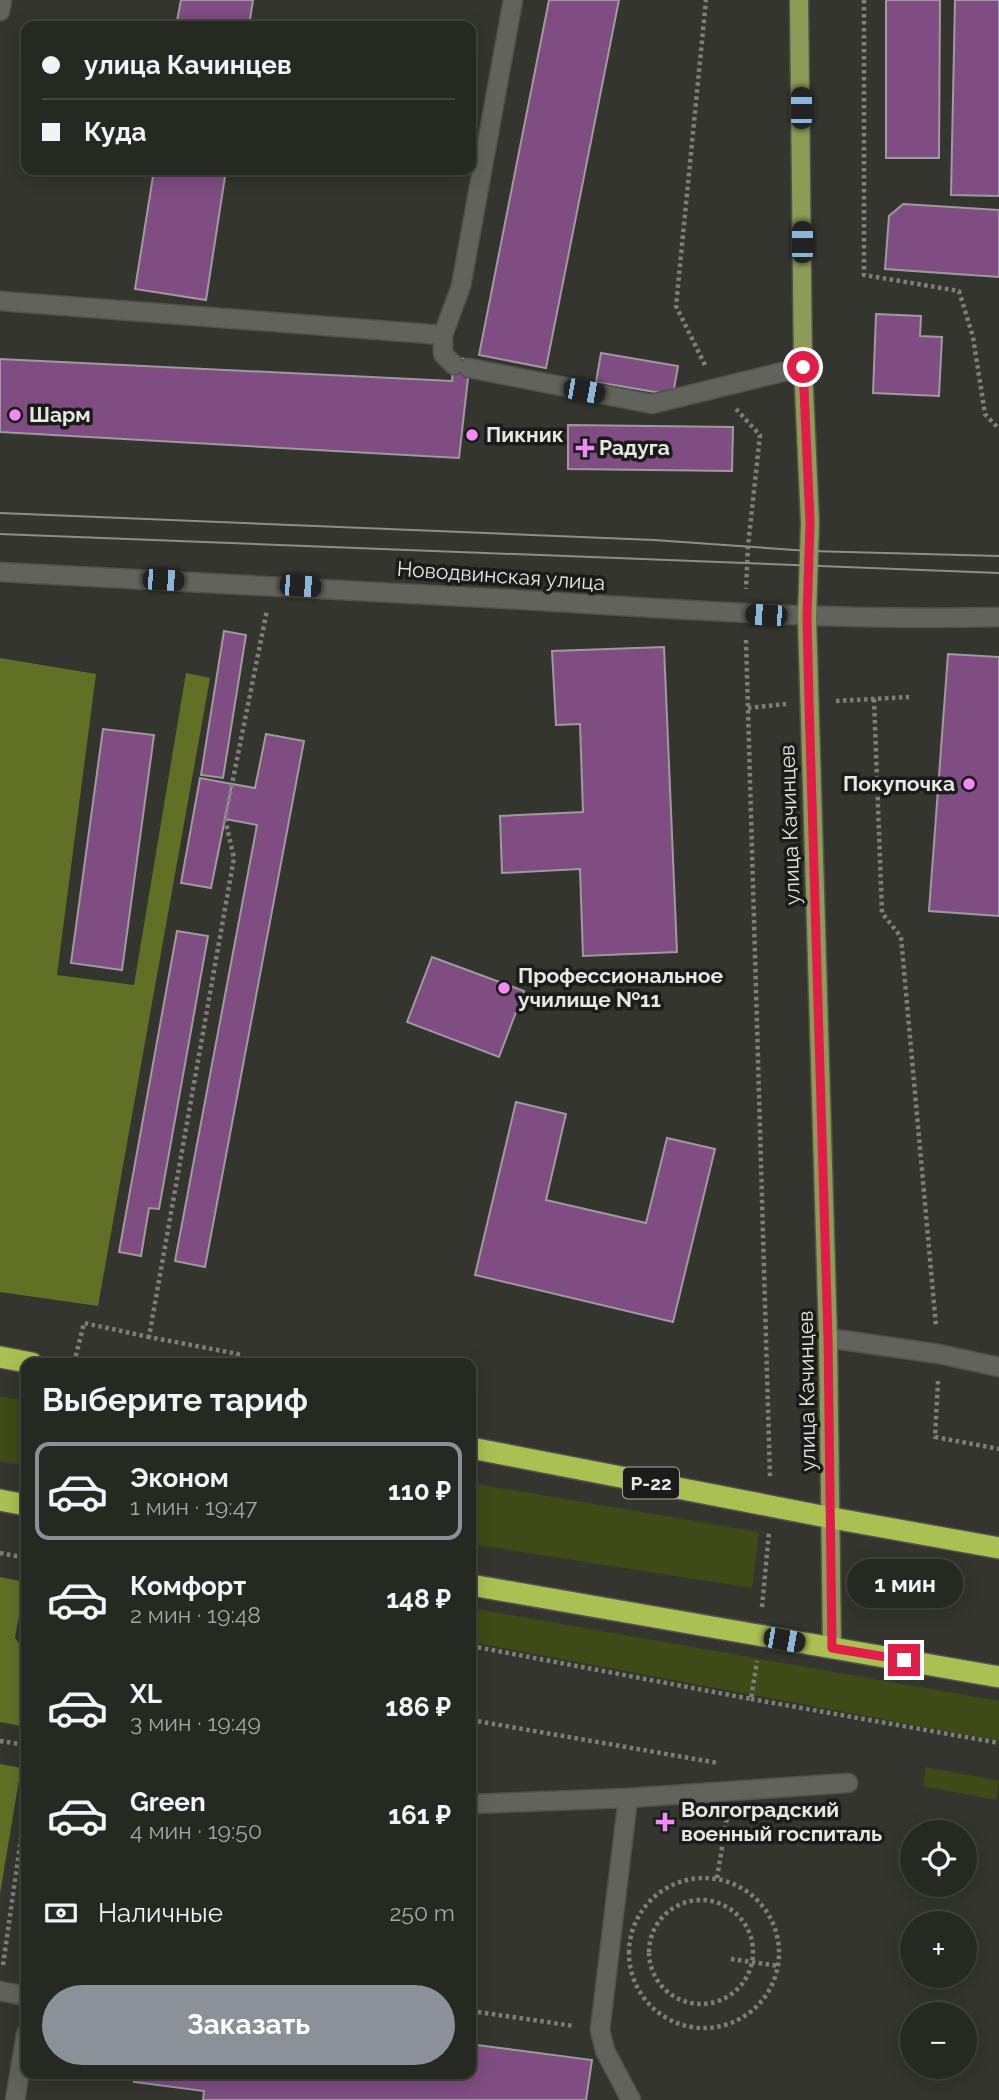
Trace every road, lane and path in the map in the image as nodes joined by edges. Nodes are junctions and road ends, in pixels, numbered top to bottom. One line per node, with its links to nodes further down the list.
1 (2, 0): 6 (street)
2 (513, 0): 8 (street)
3 (706, 0): 10 (path)
4 (799, 0): 9 (main road, улица Качинцев)
5 (863, 0): 11 (path)
6 (0, 11)
7 (0, 301): 8 (street)
8 (443, 335): 10 (street)
9 (803, 367): 10 (street); 15 (main road, улица Качинцев)
10 (716, 388): 14 (path)
11 (999, 429)
12 (0, 572): 13 (street, Новодвинская улица)
13 (272, 585): 14 (street, Новодвинская улица); 18 (path)
14 (745, 614): 15 (street, Новодвинская улица); 30 (path)
15 (807, 617): 16 (street, Новодвинская улица); 19 (main road, улица Качинцев)
16 (999, 617)
17 (874, 699): 20 (path)
18 (149, 1337): 22 (path); 23 (path)
19 (828, 1338): 20 (street); 31 (main road, улица Качинцев)
20 (939, 1354): 25 (street); 27 (path)
21 (0, 1357): 24 (highway)
22 (75, 1358)
23 (238, 1358)
24 (21, 1361)
25 (999, 1367)
26 (476, 1449): 30 (highway, Р-22)
27 (999, 1450)
28 (0, 1500): 29 (highway)
29 (21, 1504)
30 (771, 1506): 31 (highway, Р-22); 36 (path)
31 (832, 1518): 32 (highway, Р-22); 38 (main road, улица Качинцев)
32 (999, 1548)
33 (0, 1553): 34 (path)
34 (21, 1557)
35 (476, 1586): 36 (highway)
36 (760, 1635): 38 (highway); 40 (path)
37 (476, 1647): 40 (path)
38 (832, 1648): 39 (highway)
39 (999, 1677)
40 (751, 1699): 43 (path)
41 (476, 1721): 46 (path)
42 (0, 1741): 44 (path)
43 (999, 1743)
44 (21, 1744)
45 (848, 1783): 46 (street)
46 (731, 1791): 47 (street); 50 (path)
47 (628, 1798): 48 (street); 58 (street)
48 (476, 1804)
49 (21, 1838): 54 (path)
50 (717, 1878): 53 (path); 53 (path)
51 (731, 1959): 52 (path)
52 (753, 1962): 52 (path); 53 (path)
53 (779, 1966)
54 (2, 1971)
55 (0, 1991): 56 (street)
56 (21, 1995)
57 (476, 2012): 58 (path)
58 (600, 2029): 61 (street)
59 (21, 2064): 60 (street)
60 (15, 2100)
61 (631, 2100)

